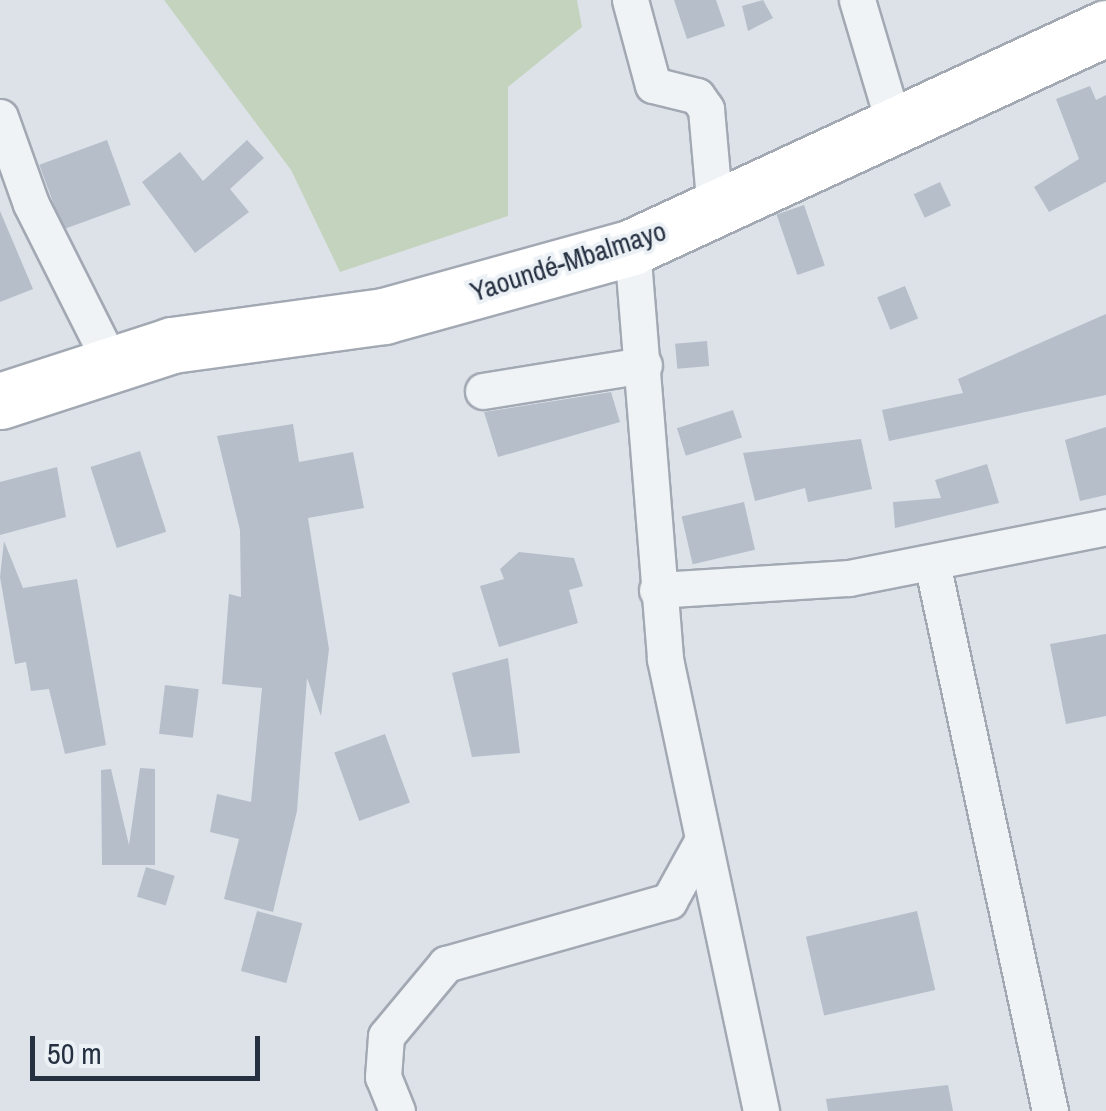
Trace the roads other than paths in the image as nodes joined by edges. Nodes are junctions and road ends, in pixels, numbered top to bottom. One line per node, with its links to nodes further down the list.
1 (630, 0): 6 (street)
2 (857, 0): 5 (street)
3 (1106, 28): 5 (highway, Yaoundé-Mbalmayo)
4 (0, 117): 8 (street)
5 (894, 124): 6 (highway, Yaoundé-Mbalmayo)
6 (715, 209): 7 (highway, Yaoundé-Mbalmayo)
7 (632, 247): 8 (highway, Yaoundé-Mbalmayo); 9 (street)
8 (112, 365): 11 (highway, Yaoundé-Mbalmayo)
9 (644, 365): 10 (street); 14 (street)
10 (483, 391)
11 (0, 401)
12 (1106, 527): 13 (street)
13 (932, 563): 14 (street); 18 (street)
14 (657, 590): 15 (street)
15 (701, 844): 16 (street); 17 (street)
16 (397, 1111)
17 (762, 1111)
18 (1050, 1111)

